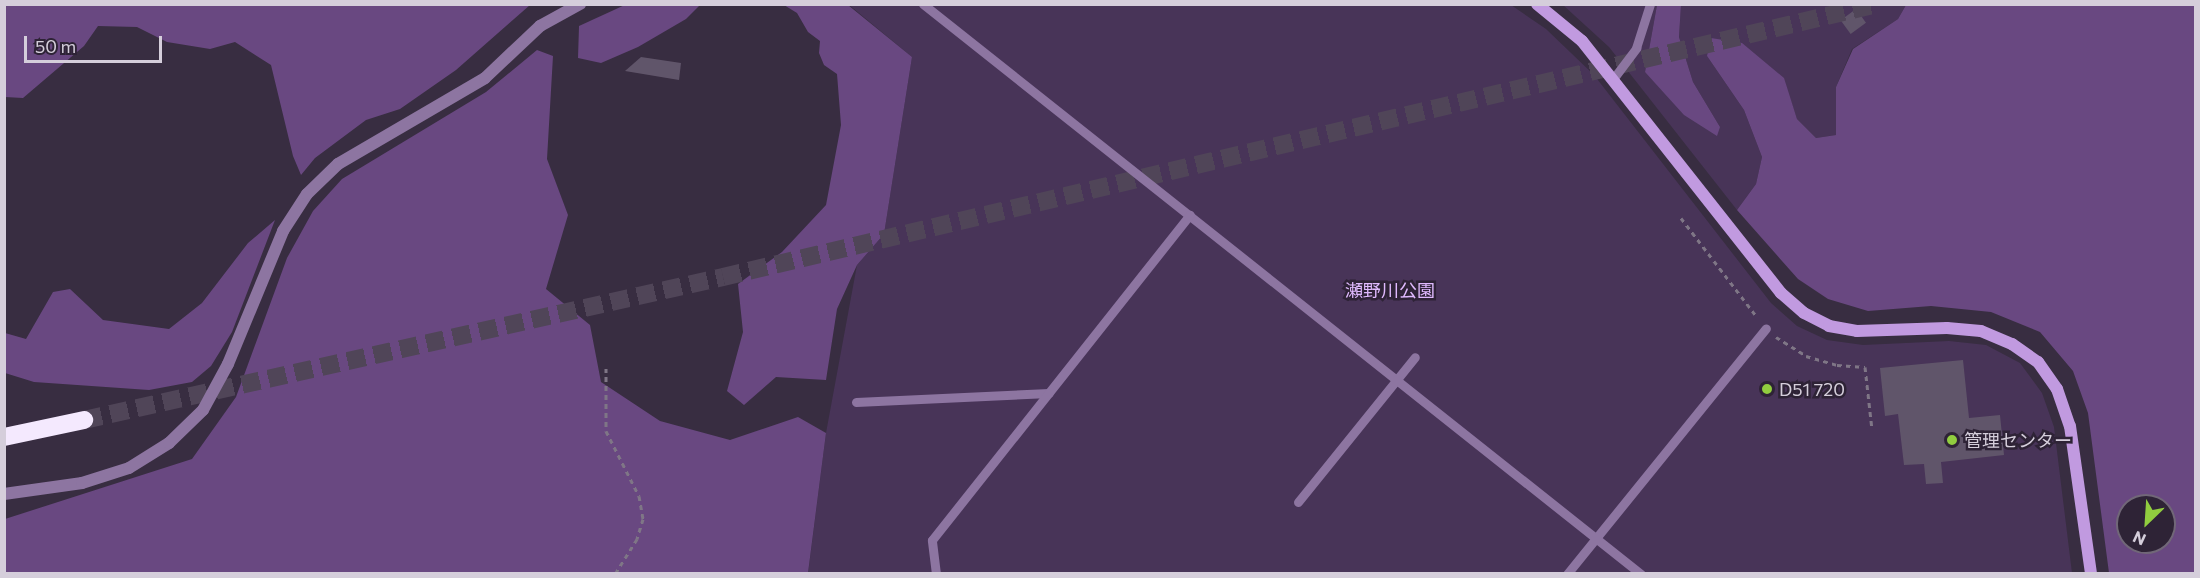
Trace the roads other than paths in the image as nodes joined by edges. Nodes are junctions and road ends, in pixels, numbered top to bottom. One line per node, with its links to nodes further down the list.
1 (580, 4): 14 (street)
2 (923, 4): 6 (lane)
3 (1537, 4): 5 (street)
4 (1650, 4): 5 (lane)
5 (1613, 79): 20 (street)
6 (1190, 215): 9 (lane); 10 (lane)
7 (1766, 328): 16 (lane)
8 (1415, 357): 9 (lane)
9 (1397, 379): 15 (lane); 16 (lane)
10 (1049, 393): 11 (lane); 17 (lane)
11 (856, 402)
12 (84, 420): 13 (highway)
13 (4, 437)
14 (4, 494)
15 (1298, 502)
16 (1595, 537): 18 (lane); 19 (lane)
17 (936, 573)
18 (1567, 573)
19 (1641, 573)
20 (2091, 573)

